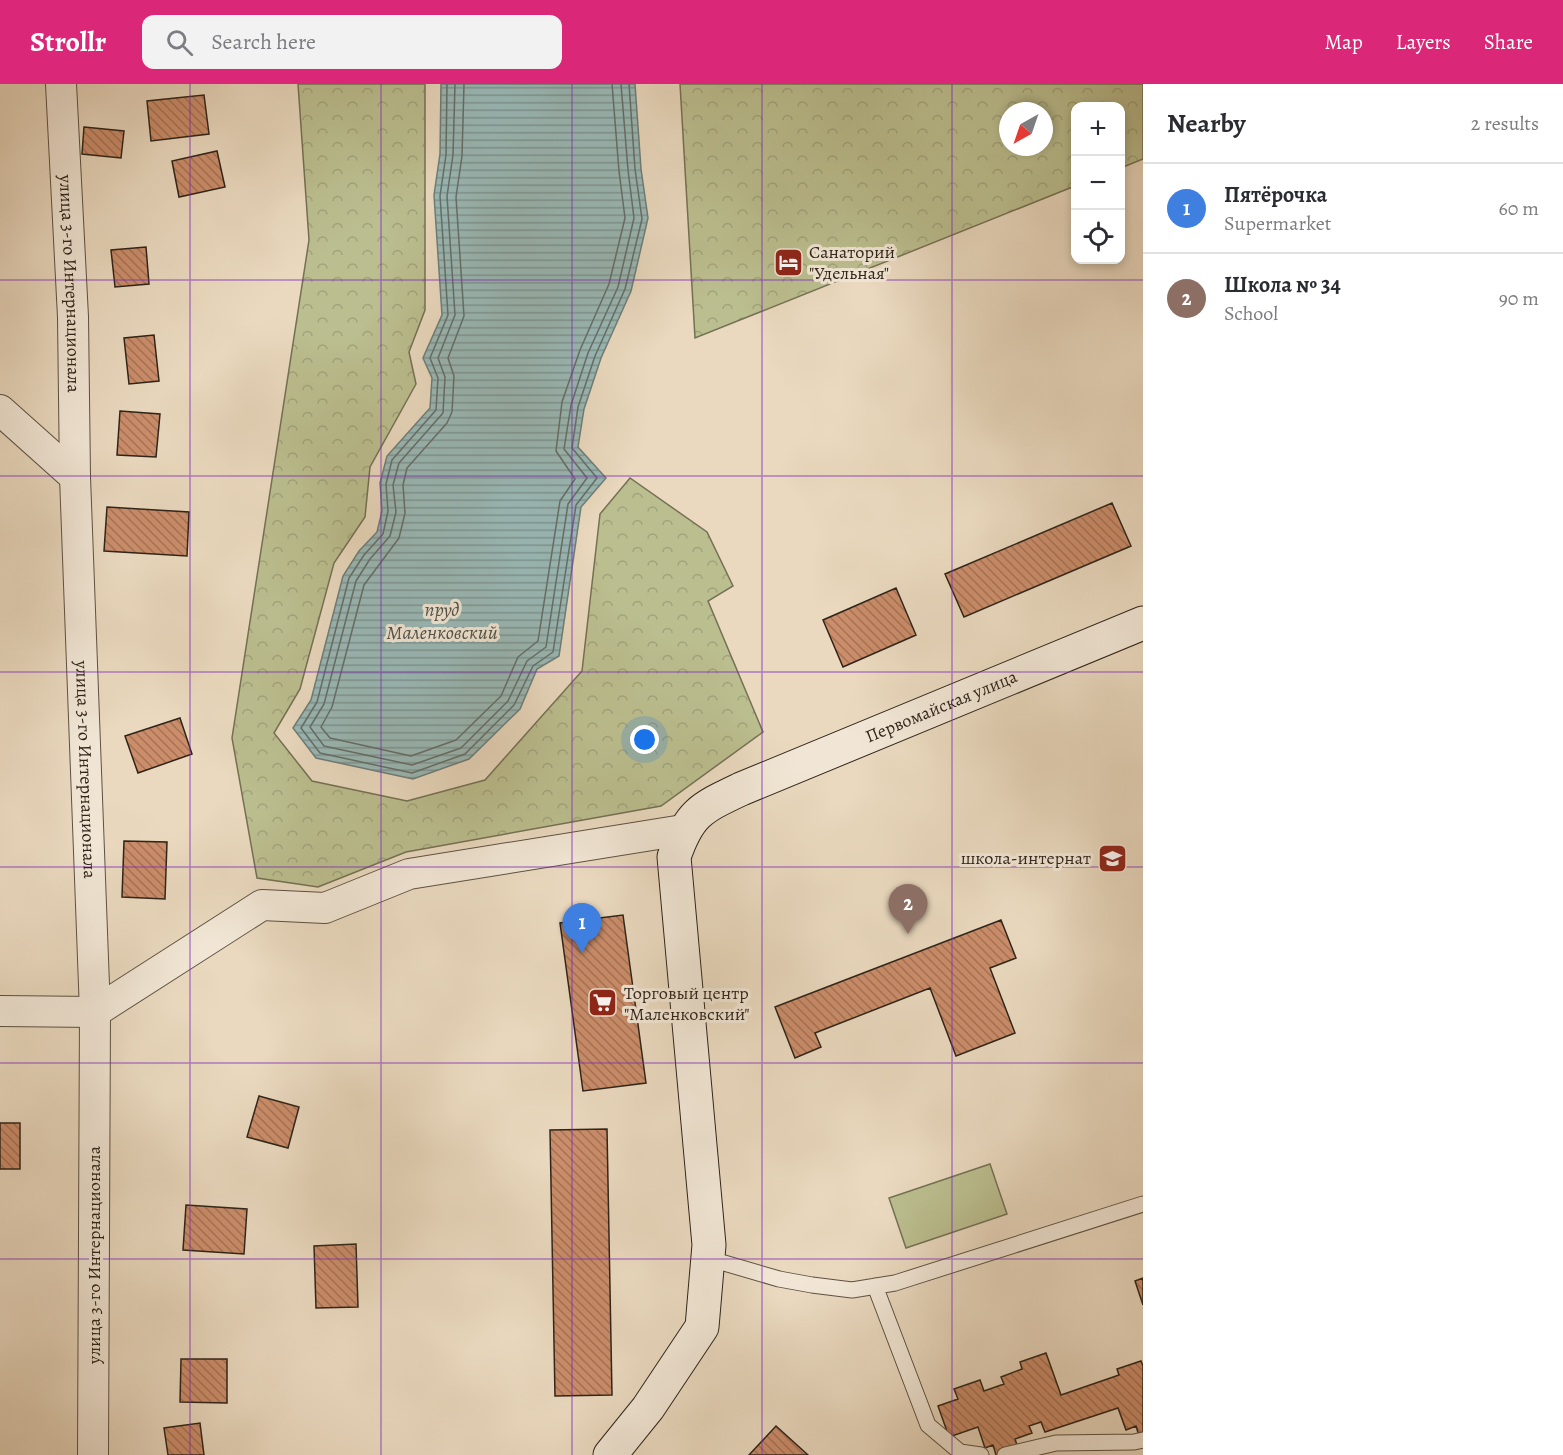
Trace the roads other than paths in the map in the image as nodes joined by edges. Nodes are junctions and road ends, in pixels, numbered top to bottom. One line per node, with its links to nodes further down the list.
1 (61, 84): 3 (street, улица 3-го Интернационала)
2 (0, 410): 3 (street)
3 (75, 477): 7 (street, улица 3-го Интернационала)
4 (1143, 624): 5 (main road, Первомайская улица)
5 (683, 830): 7 (street); 9 (main road)
6 (0, 1011): 7 (street)
7 (95, 1012): 12 (street, улица 3-го Интернационала)
8 (1143, 1204): 10 (lane)
9 (707, 1258): 10 (lane); 13 (main road)
10 (875, 1286): 14 (lane)
11 (1143, 1440): 15 (lane)
12 (93, 1455)
13 (610, 1455)
14 (981, 1455)
15 (1005, 1455)

